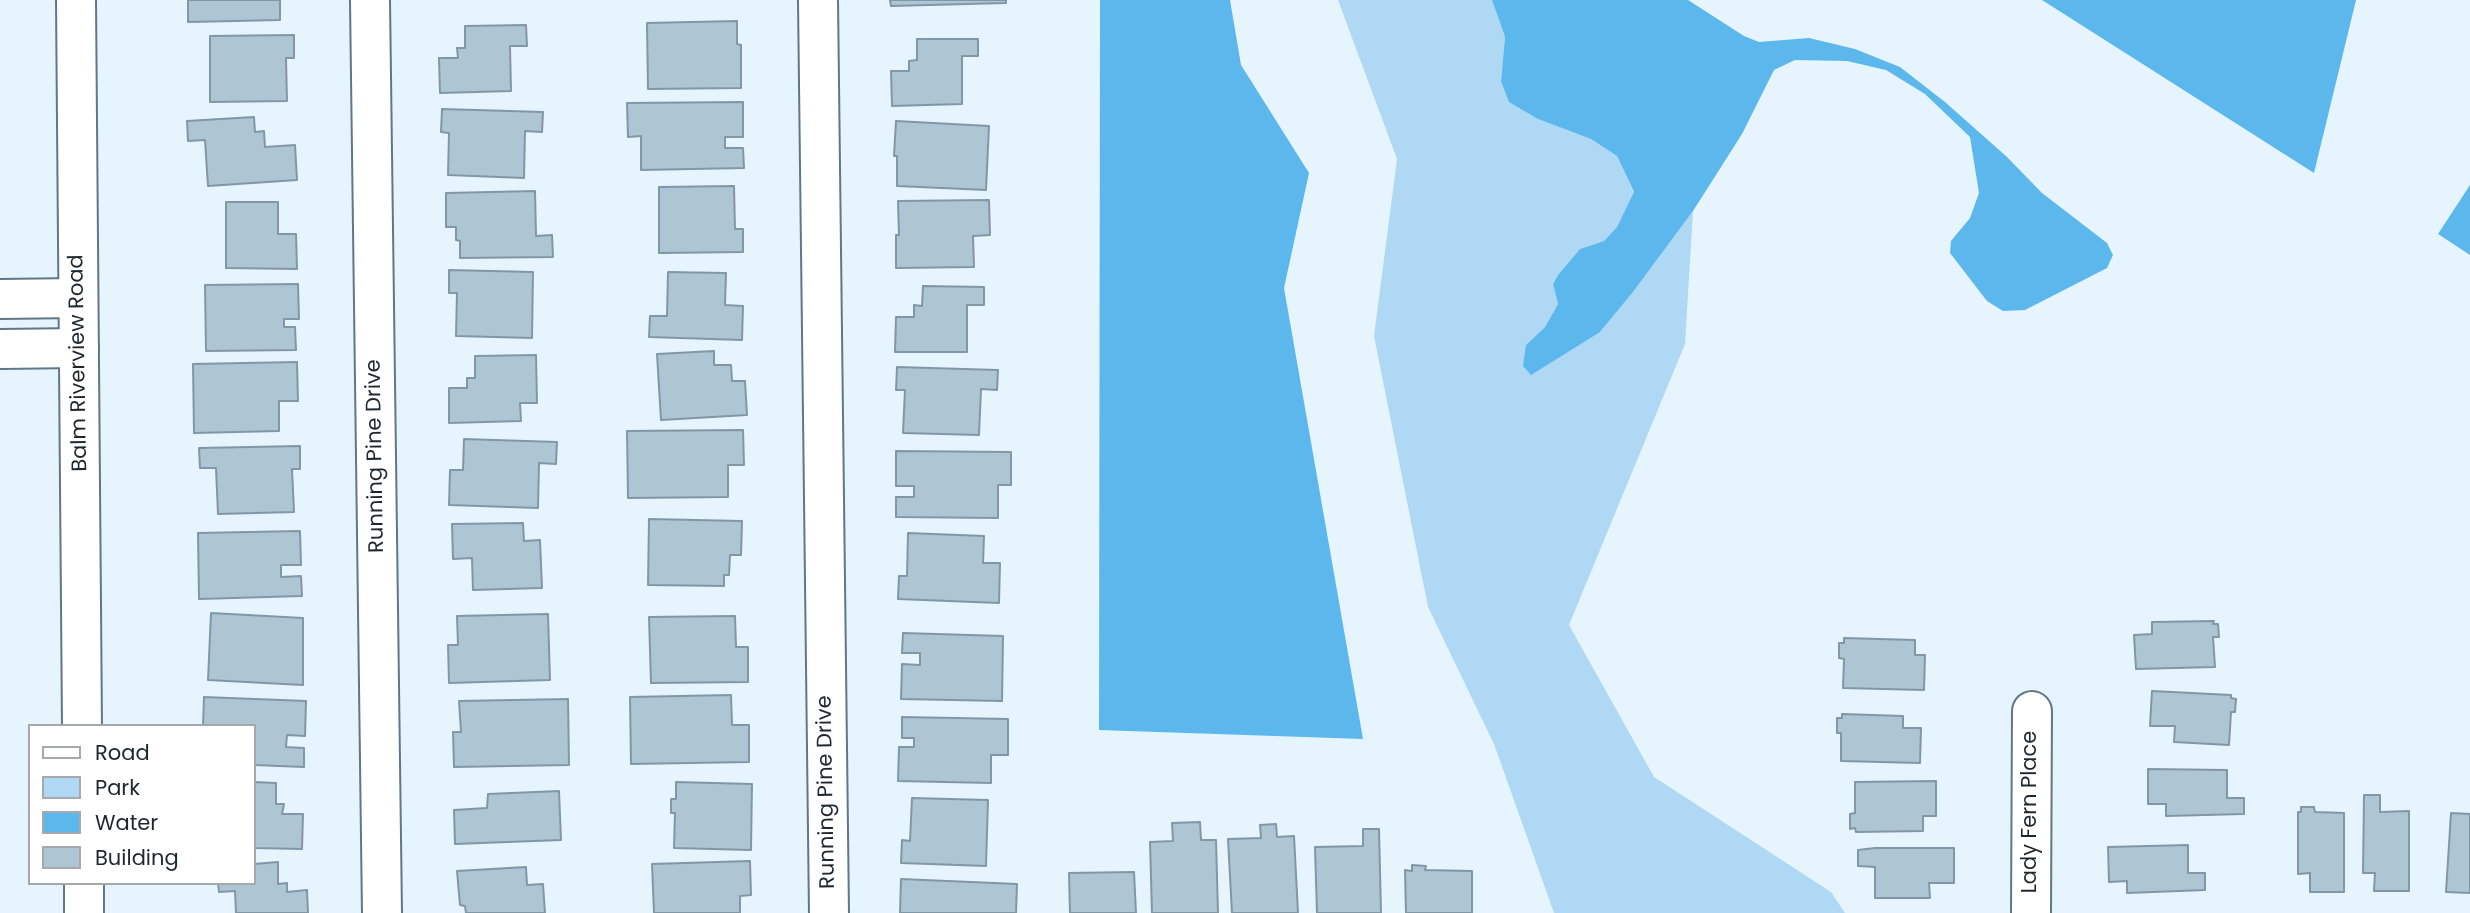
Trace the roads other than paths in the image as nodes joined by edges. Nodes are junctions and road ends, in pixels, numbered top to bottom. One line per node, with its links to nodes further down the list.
1 (76, 0): 4 (street, Balm Riverview Road)
2 (370, 0): 12 (street, Running Pine Drive)
3 (818, 0): 13 (street, Running Pine Drive)
4 (78, 298): 5 (street); 6 (street, Balm Riverview Road)
5 (0, 299)
6 (79, 348): 7 (street); 9 (street, Balm Riverview Road)
7 (0, 349)
8 (2032, 711): 14 (street, Lady Fern Place)
9 (82, 724)
10 (84, 885): 11 (street)
11 (84, 913)
12 (382, 913)
13 (829, 913)
14 (2031, 913)

